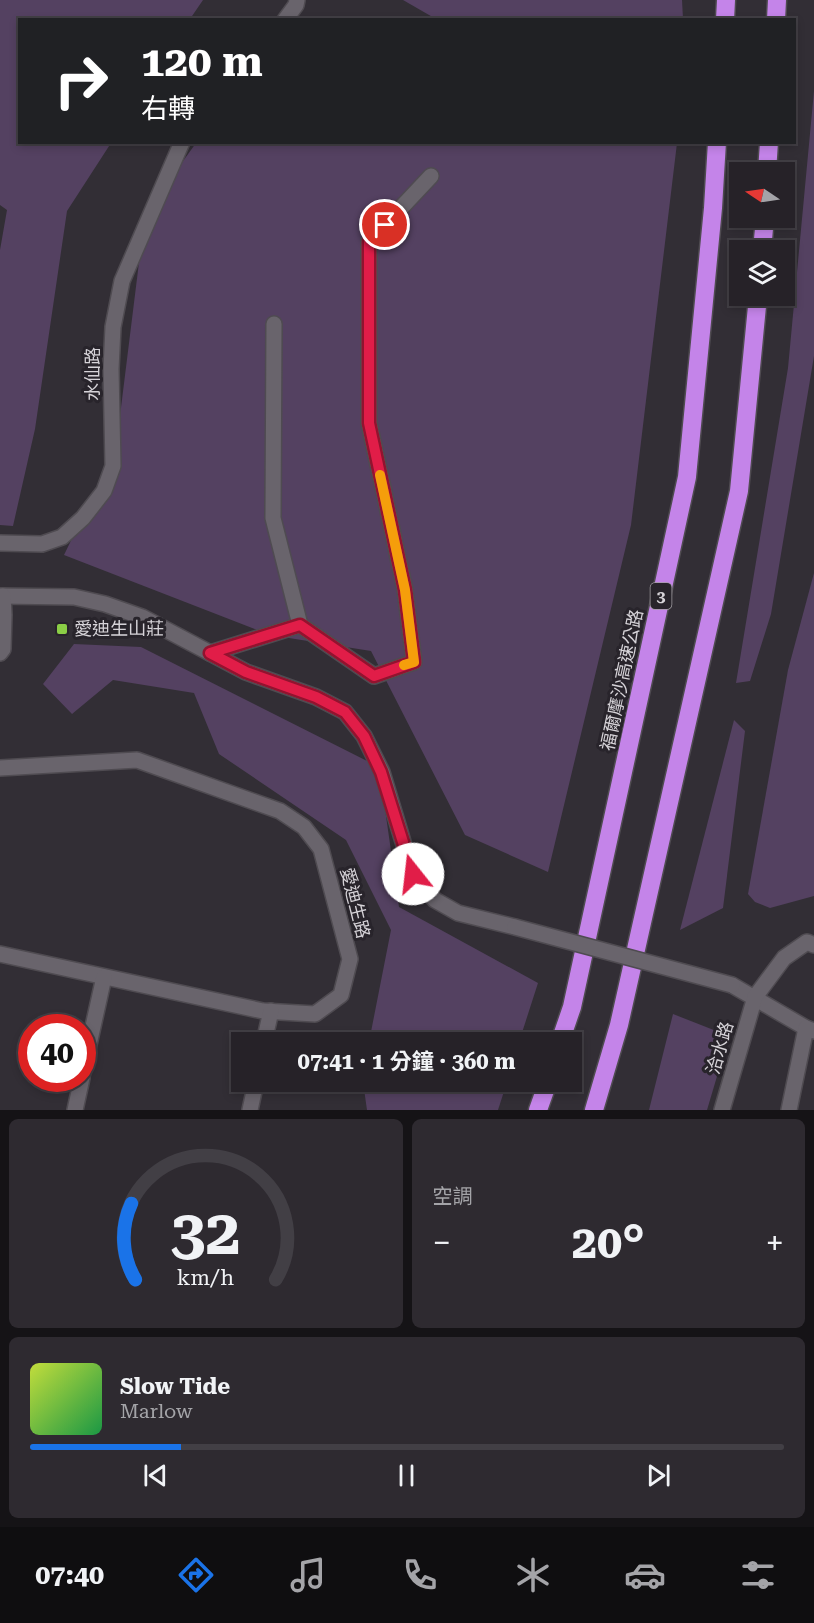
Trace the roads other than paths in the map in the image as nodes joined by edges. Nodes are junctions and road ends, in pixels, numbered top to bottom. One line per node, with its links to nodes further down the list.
1 (297, 0): 4 (street)
2 (726, 0): 5 (highway)
3 (777, 0): 6 (highway)
4 (286, 18)
5 (725, 18)
6 (776, 18)
7 (181, 144): 14 (street, 水仙路)
8 (717, 144): 28 (highway, 福爾摩沙高速公路 / 3)
9 (769, 144): 10 (highway)
10 (768, 162)
11 (431, 176): 16 (street)
12 (757, 306): 35 (highway)
13 (274, 324): 16 (street)
14 (0, 543)
15 (2, 596): 17 (street); 18 (street)
16 (300, 625): 18 (street)
17 (0, 653)
18 (210, 653): 23 (street, bridge)
19 (0, 768): 24 (street, 愛迪生路)
20 (814, 945): 23 (street)
21 (0, 954): 22 (street, 愛迪生路)
22 (104, 976): 24 (street, 愛迪生路); 25 (street)
23 (755, 997): 26 (street); 36 (street, 洽水路)
24 (271, 1011): 27 (street)
25 (96, 1014)
26 (810, 1029): 37 (street)
27 (266, 1032)
28 (563, 1032)
29 (79, 1092): 32 (street)
30 (254, 1092): 33 (street)
31 (544, 1092): 34 (highway)
32 (75, 1110)
33 (250, 1110)
34 (538, 1110)
35 (594, 1110)
36 (722, 1110)
37 (789, 1110)

